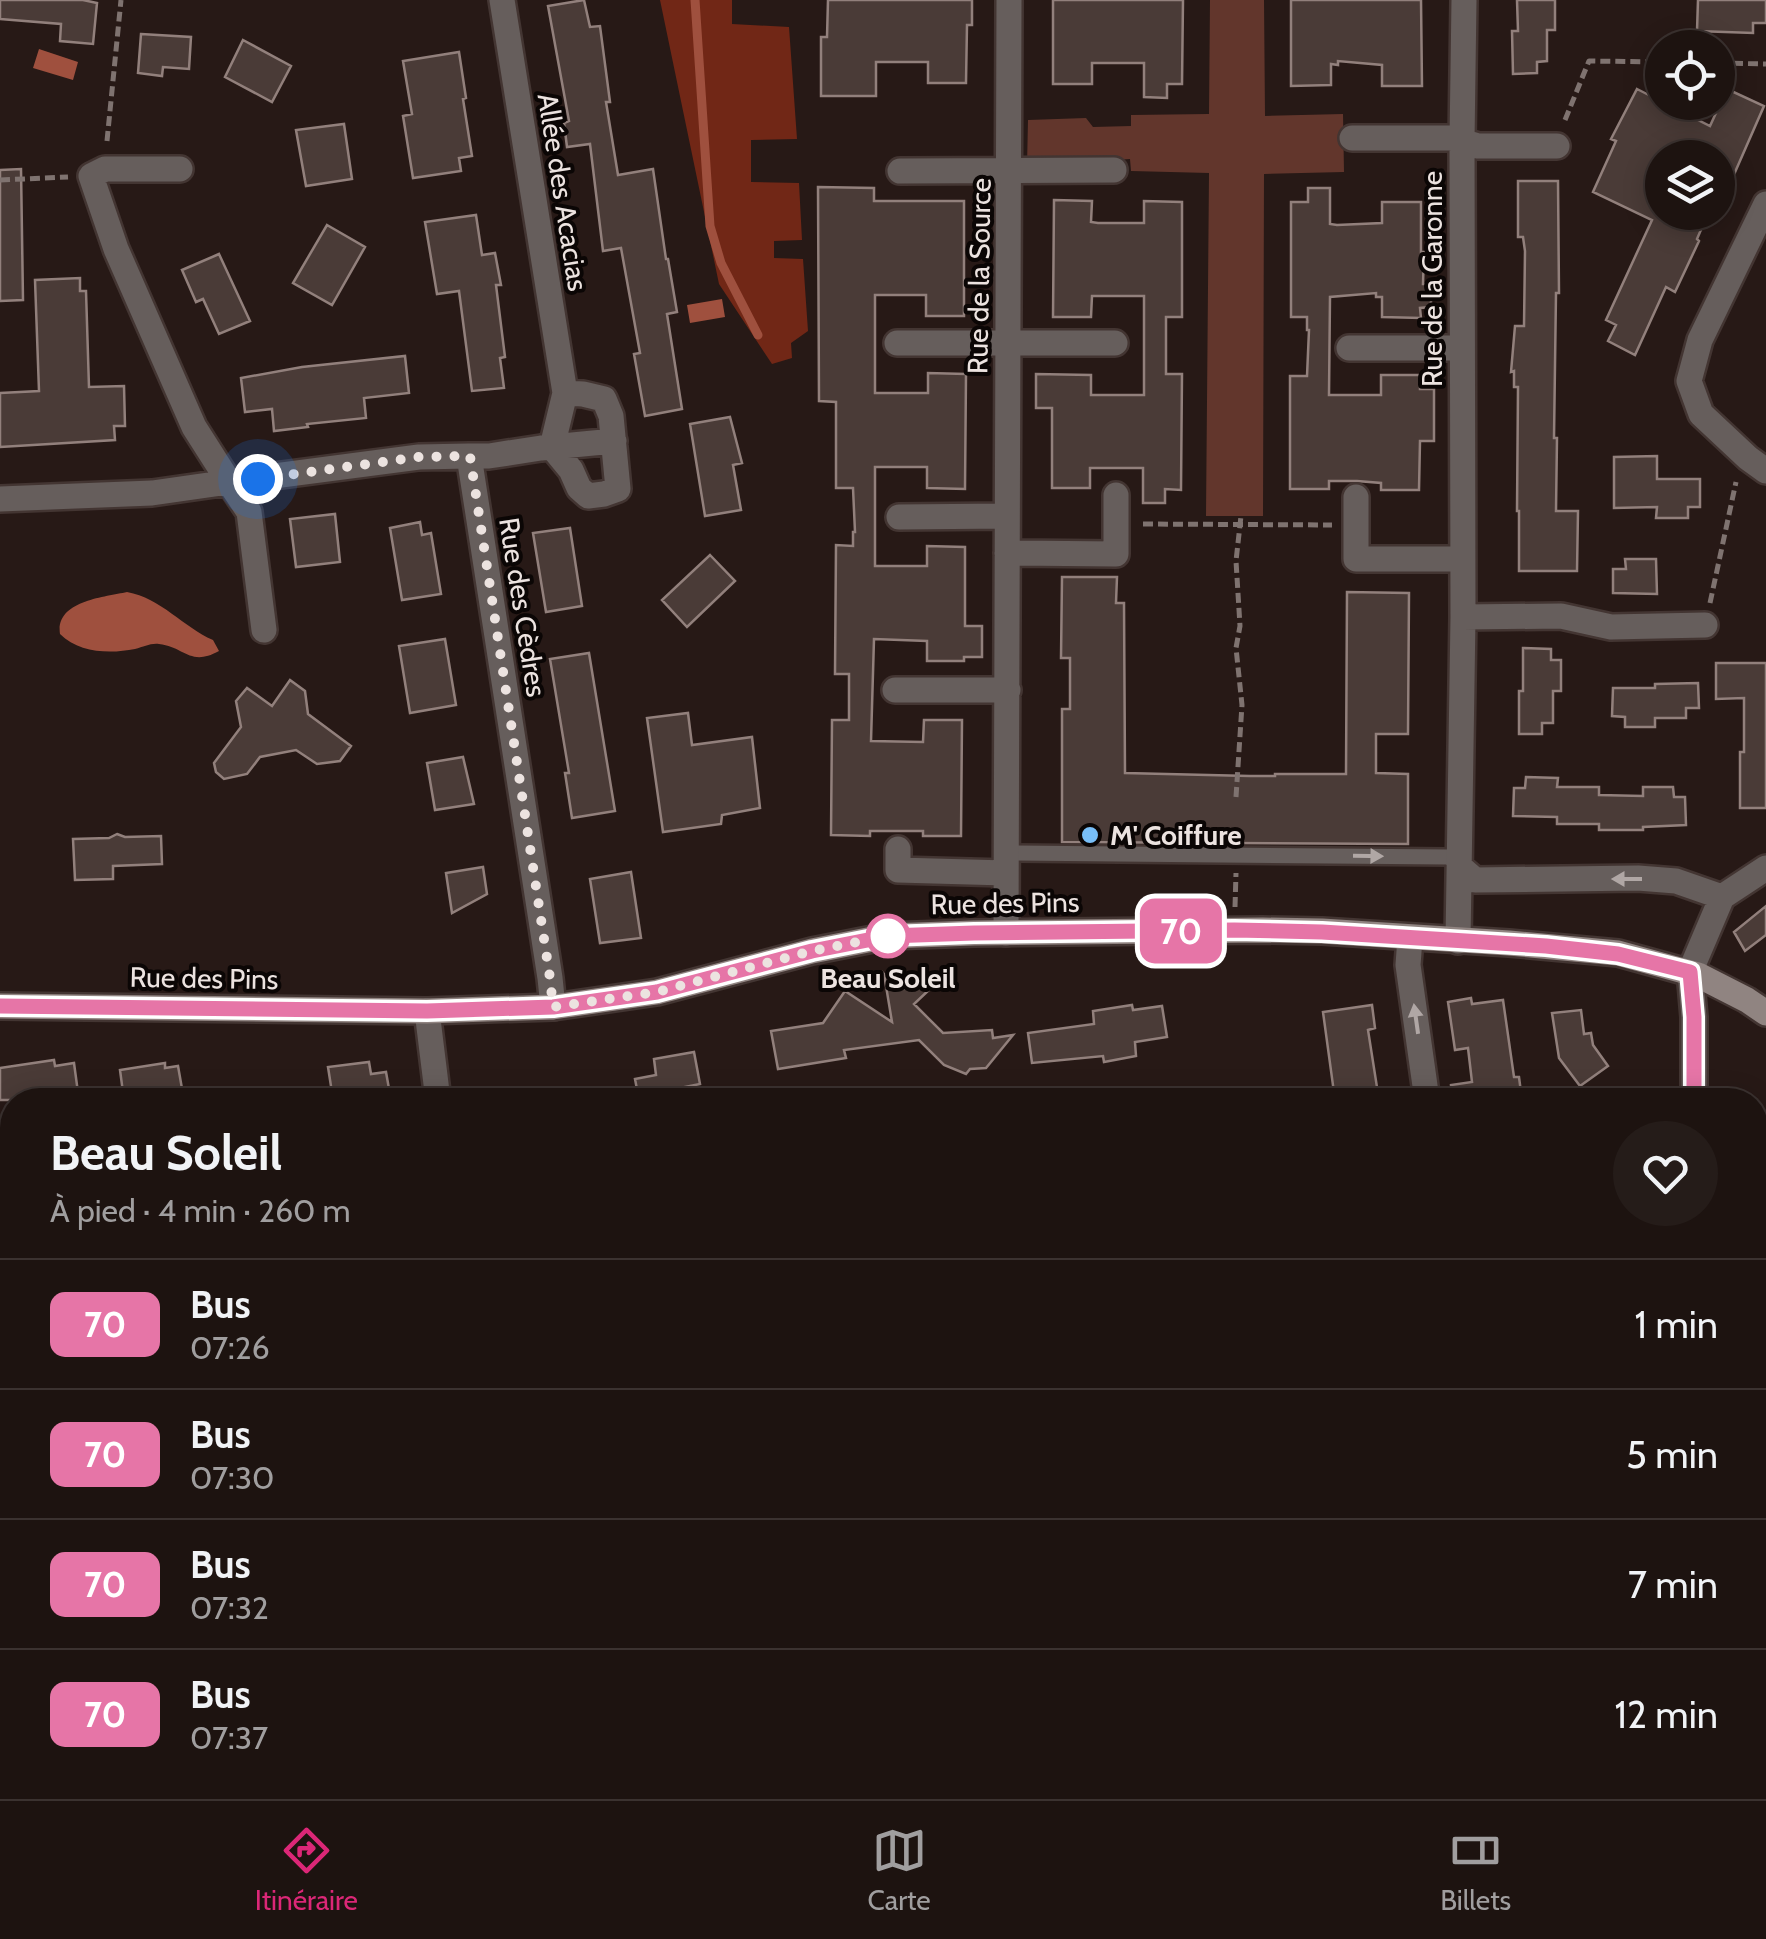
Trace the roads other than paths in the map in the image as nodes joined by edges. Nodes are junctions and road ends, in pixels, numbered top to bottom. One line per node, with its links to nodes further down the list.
1 (502, 0): 17 (street, Allée des Acacias)
2 (1010, 0): 8 (street, Rue de la Source)
3 (1464, 0): 5 (street, Rue de la Garonne)
4 (1352, 138): 5 (street)
5 (1462, 141): 6 (street); 16 (street, Rue de la Garonne)
6 (1556, 146)
7 (180, 169): 22 (street)
8 (1010, 170): 9 (street); 10 (street); 13 (street, Rue de la Source)
9 (1114, 170)
10 (900, 171)
11 (1766, 204): 21 (street)
12 (896, 343): 13 (street)
13 (1008, 343): 14 (street); 27 (street, Rue de la Source)
14 (1115, 343)
15 (1349, 348): 16 (street)
16 (1462, 348): 29 (street, Rue de la Garonne)
17 (565, 393): 18 (street); 19 (street, Allée des Acacias)
18 (614, 441): 19 (street); 19 (street)
19 (552, 447): 20 (street)
20 (470, 456): 22 (street); 45 (street, Rue des Cèdres)
21 (1757, 464)
22 (229, 482): 25 (street); 32 (street)
23 (1116, 495): 28 (street)
24 (1356, 497): 29 (street)
25 (0, 499)
26 (899, 516): 27 (street)
27 (1006, 516): 28 (street, Rue de la Source)
28 (1007, 553): 34 (street, Rue de la Source)
29 (1462, 559): 30 (street, Rue de la Garonne)
30 (1462, 617): 31 (street); 37 (street, Rue de la Garonne)
31 (1705, 625)
32 (264, 630)
33 (895, 690): 34 (street)
34 (1008, 690): 36 (street, Rue de la Source)
35 (898, 849): 36 (street)
36 (1007, 863): 37 (lane, one-way to 37); 40 (street, Rue de la Source)
37 (1460, 867): 39 (street, one-way to 37); 42 (street, Rue de la Garonne)
38 (1766, 868): 39 (street)
39 (1722, 897): 43 (street)
40 (1006, 933): 41 (street, Rue des Pins); 45 (street, Rue des Pins)
41 (1410, 938): 42 (street, Rue des Pins); 49 (street, one-way to 41)
42 (1458, 941): 43 (street, Rue des Pins)
43 (1690, 972): 47 (street, Rue des Pins); 50 (street)
44 (0, 1006): 46 (street, Rue des Pins)
45 (553, 1007): 46 (street, Rue des Pins)
46 (427, 1011): 48 (street)
47 (1766, 1013)
48 (437, 1088)
49 (1425, 1088)
50 (1694, 1088)

